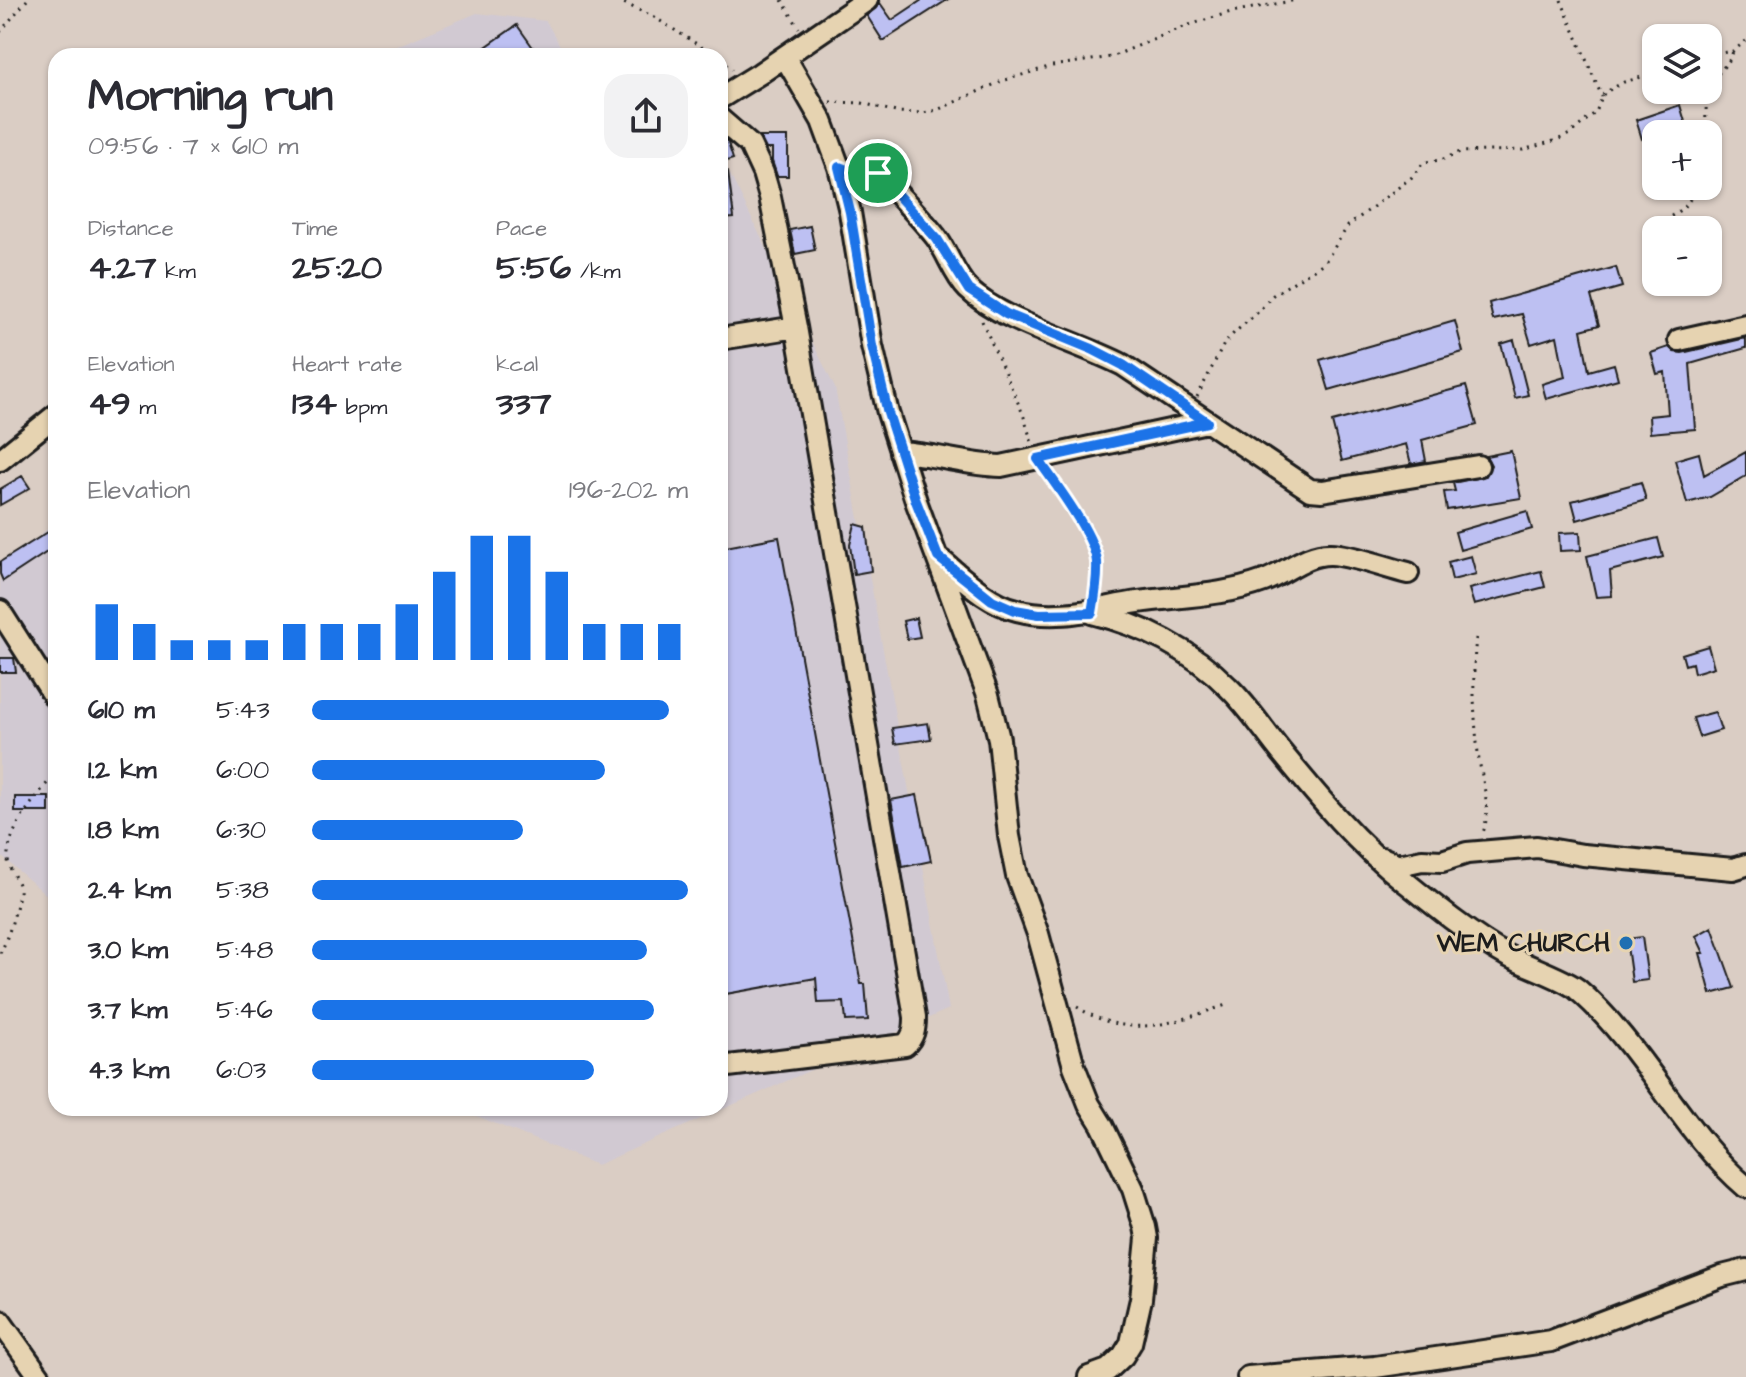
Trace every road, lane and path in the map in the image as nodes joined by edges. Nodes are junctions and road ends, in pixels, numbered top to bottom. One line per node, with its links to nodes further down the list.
1 (27, 0): 7 (path)
2 (617, 0): 10 (path)
3 (782, 0): 8 (path)
4 (867, 0): 8 (street)
5 (1297, 0): 18 (path)
6 (1561, 0): 17 (path)
7 (0, 32)
8 (807, 41): 13 (street)
9 (1746, 41): 11 (path)
10 (703, 48)
11 (1733, 51): 12 (path); 14 (path)
12 (1722, 53)
13 (785, 57): 16 (street); 18 (street)
14 (1722, 69)
15 (1642, 77): 17 (path)
16 (728, 93)
17 (1602, 97): 28 (path)
18 (810, 101): 20 (street)
19 (728, 126): 25 (street)
20 (839, 167): 23 (street); 30 (street)
21 (1690, 200): 22 (path)
22 (1669, 216)
23 (969, 290): 28 (street); 31 (path)
24 (1746, 325): 27 (street)
25 (796, 327): 26 (street); 47 (street)
26 (728, 338)
27 (1679, 340)
28 (1199, 417): 31 (street); 33 (street)
29 (48, 421): 32 (street)
30 (900, 452): 31 (street); 34 (street)
31 (1038, 459): 37 (path)
32 (0, 460)
33 (1478, 466)
34 (938, 557): 37 (street); 45 (street)
35 (1408, 573): 37 (street)
36 (0, 611): 39 (street)
37 (1092, 613): 41 (street)
38 (1476, 638): 42 (path)
39 (48, 686)
40 (48, 783): 44 (path)
41 (1371, 853): 42 (street); 48 (street)
42 (1467, 853): 43 (street)
43 (1746, 865)
44 (0, 953)
45 (1053, 986): 46 (path); 53 (street)
46 (1226, 1005)
47 (728, 1066)
48 (1746, 1187)
49 (1746, 1270): 51 (street)
50 (0, 1321): 52 (street)
51 (1378, 1372): 54 (street)
52 (40, 1377)
53 (1089, 1377)
54 (1248, 1377)

